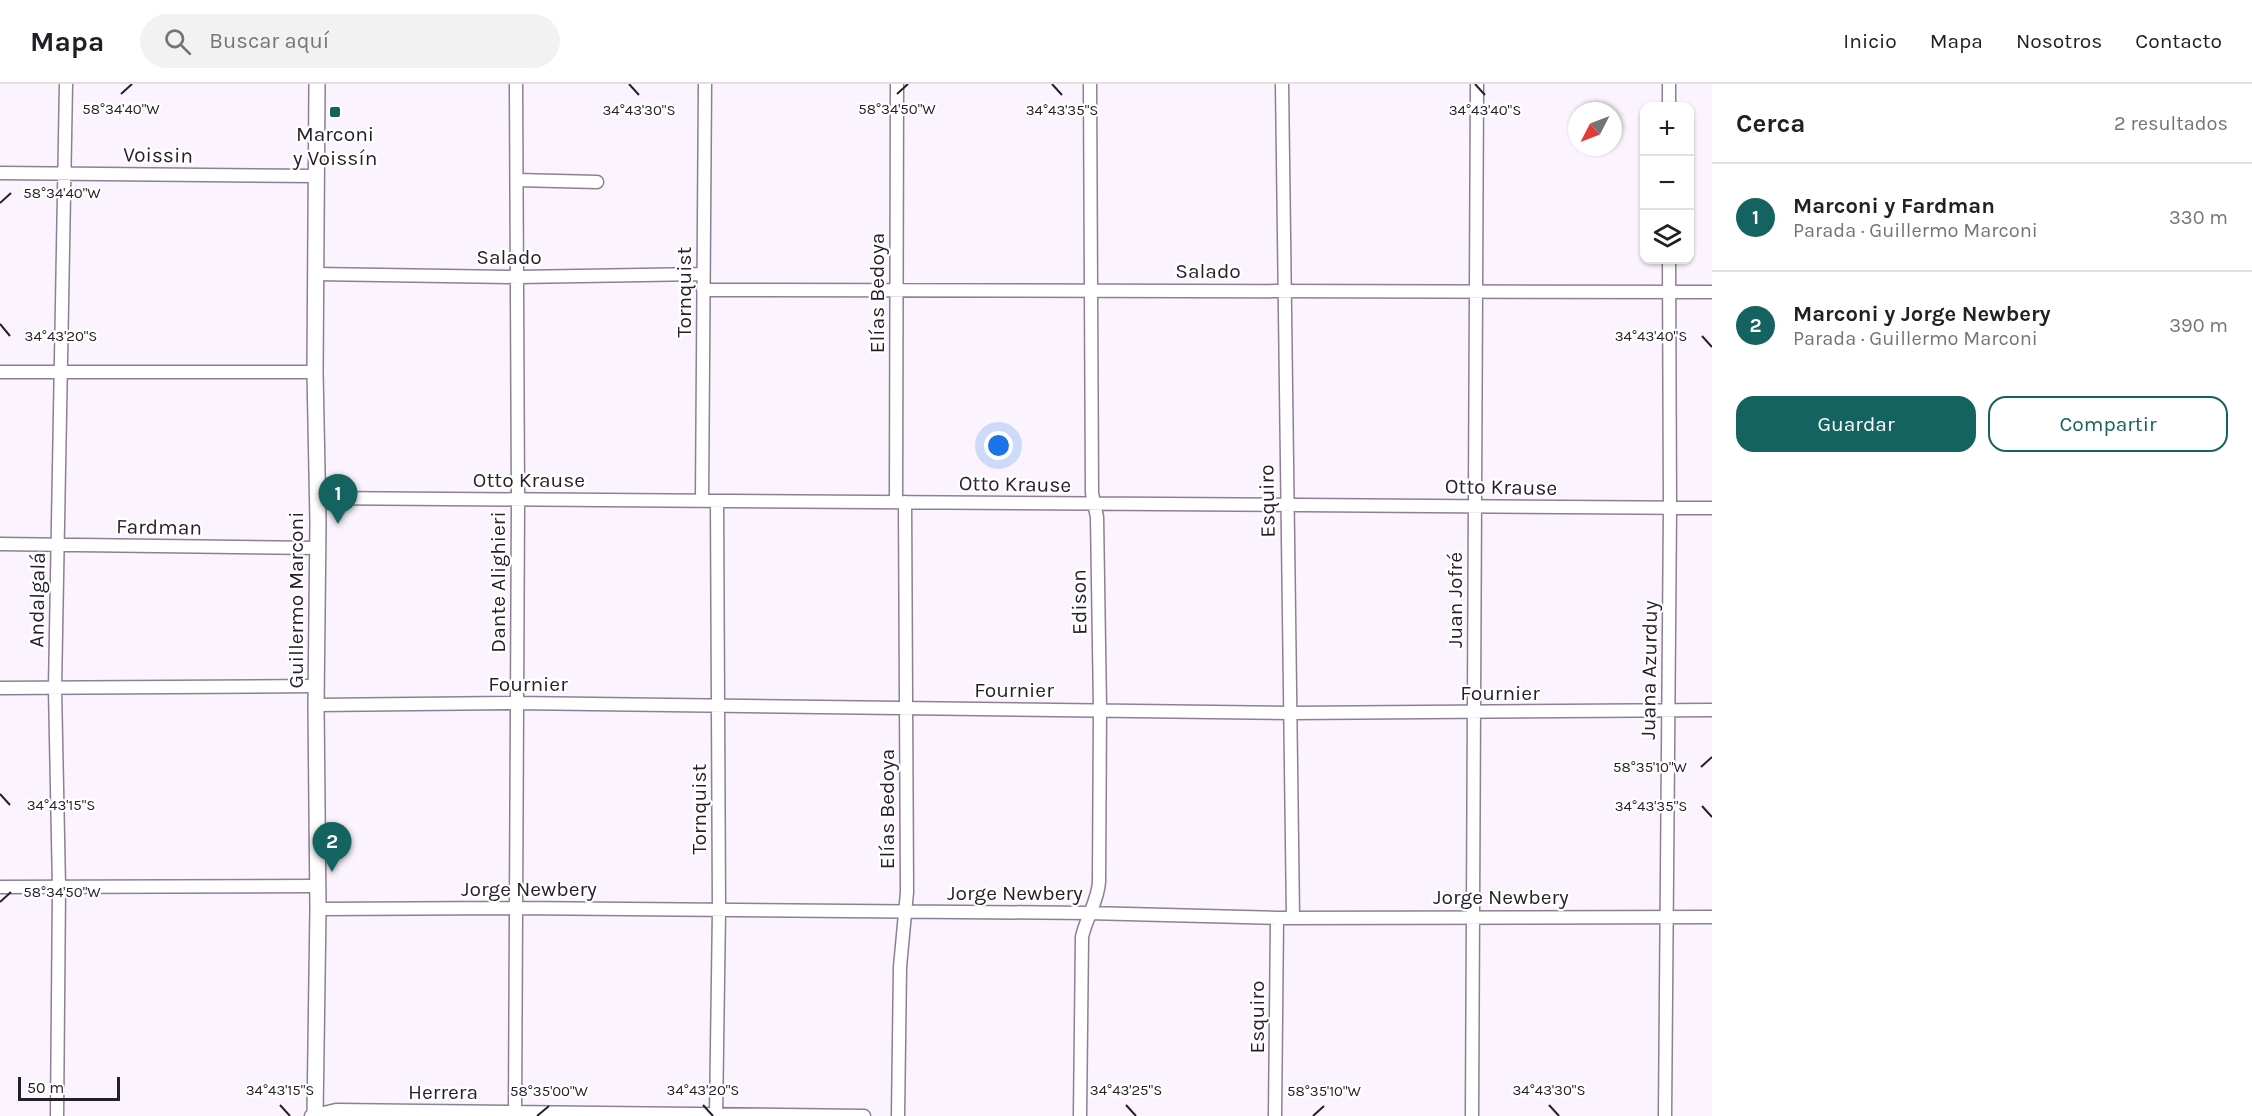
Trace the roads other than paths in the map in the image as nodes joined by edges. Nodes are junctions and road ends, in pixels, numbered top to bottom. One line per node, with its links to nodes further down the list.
1 (66, 84): 12 (street, Andalgalá)
2 (317, 84): 13 (street, Guillermo Marconi)
3 (516, 84): 14 (street, Dante Alighieri)
4 (705, 84): 18 (street, Tornquist)
5 (897, 84): 21 (street, Elías Bedoya)
6 (1090, 84): 22 (street, Edison)
7 (1282, 84): 23 (street, Esquiro)
8 (1476, 84): 25 (street, Juan Jofré)
9 (1669, 84): 10 (street)
10 (1669, 102)
11 (0, 173): 12 (street, Voissin)
12 (65, 173): 13 (street, Voissin); 28 (street, Andalgalá)
13 (316, 176): 17 (street, Guillermo Marconi)
14 (517, 180): 15 (street); 19 (street, Dante Alighieri)
15 (597, 182)
16 (1669, 264): 24 (street, Juana Azurduy)
17 (316, 274): 19 (street, Salado); 29 (street, Guillermo Marconi)
18 (703, 274): 19 (street, Salado); 20 (street, Tornquist)
19 (518, 277): 31 (street, Dante Alighieri)
20 (703, 290): 21 (street, Salado); 32 (street, Tornquist)
21 (897, 290): 22 (street, Salado); 34 (street, Elías Bedoya)
22 (1090, 290): 23 (street, Salado); 35 (street, Edison)
23 (1283, 291): 25 (street, Salado); 36 (street, Esquiro)
24 (1669, 291): 25 (street, Salado); 26 (street, Salado); 38 (street, Juana Azurduy)
25 (1476, 292): 37 (street, Juan Jofré)
26 (1712, 292)
27 (0, 372): 28 (street)
28 (61, 372): 29 (street); 41 (street, Andalgalá)
29 (315, 372): 30 (street, Guillermo Marconi)
30 (318, 498): 31 (street, Otto Krause); 42 (street, Guillermo Marconi)
31 (518, 500): 32 (street, Otto Krause); 46 (street, Dante Alighieri)
32 (702, 500): 33 (street, Otto Krause)
33 (717, 501): 34 (street, Otto Krause); 48 (street, Tornquist)
34 (901, 502): 35 (street, Otto Krause); 49 (street, Elías Bedoya)
35 (1094, 505): 36 (street, Otto Krause); 50 (street, Edison)
36 (1286, 506): 37 (street, Otto Krause); 53 (street, Esquiro)
37 (1475, 506): 38 (street, Otto Krause); 54 (street, Juan Jofré)
38 (1670, 508): 39 (street, Otto Krause); 52 (street, Juana Azurduy)
39 (1712, 508)
40 (0, 544): 41 (street, Fardman)
41 (57, 545): 42 (street, Fardman); 45 (street, Andalgalá)
42 (318, 548): 43 (street, Guillermo Marconi)
43 (316, 686): 45 (street); 47 (street, Guillermo Marconi)
44 (0, 688): 45 (street)
45 (55, 688): 57 (street, Andalgalá)
46 (517, 703): 47 (street, Fournier); 48 (street, Fournier); 58 (street, Dante Alighieri)
47 (316, 705): 55 (street, Guillermo Marconi)
48 (718, 705): 49 (street, Fournier); 60 (street, Tornquist)
49 (907, 709): 50 (street, Fournier); 61 (street, Elías Bedoya)
50 (1100, 709): 53 (street, Fournier); 62 (street, Edison)
51 (1712, 710): 52 (street, Fournier)
52 (1668, 711): 54 (street, Fournier); 65 (street, Juana Azurduy)
53 (1291, 713): 54 (street, Fournier); 64 (street, Esquiro)
54 (1474, 713): 63 (street, Juan Jofré)
55 (318, 886): 57 (street); 59 (street, Guillermo Marconi)
56 (0, 887): 57 (street)
57 (59, 888): 71 (street, Andalgalá)
58 (516, 908): 59 (street, Jorge Newbery); 60 (street, Jorge Newbery); 68 (street, Dante Alighieri)
59 (318, 909): 69 (street, Guillermo Marconi)
60 (719, 910): 61 (street, Jorge Newbery); 70 (street, Tornquist)
61 (904, 912): 62 (street, Jorge Newbery); 73 (street, Elías Bedoya)
62 (1088, 913): 67 (street, Jorge Newbery); 74 (street, Edison)
63 (1473, 916): 64 (street, Jorge Newbery); 65 (street, Jorge Newbery); 76 (street, Juan Jofré)
64 (1293, 917): 67 (street, Jorge Newbery)
65 (1667, 917): 66 (street, Jorge Newbery); 77 (street, Juana Azurduy)
66 (1712, 917)
67 (1277, 918): 75 (street, Esquiro)
68 (515, 1114): 69 (street, Herrera); 70 (street, Herrera)
69 (314, 1115)
70 (716, 1115): 72 (street, Herrera)
71 (57, 1116)
72 (864, 1116)
73 (898, 1116)
74 (1080, 1116)
75 (1275, 1116)
76 (1472, 1116)
77 (1665, 1116)

